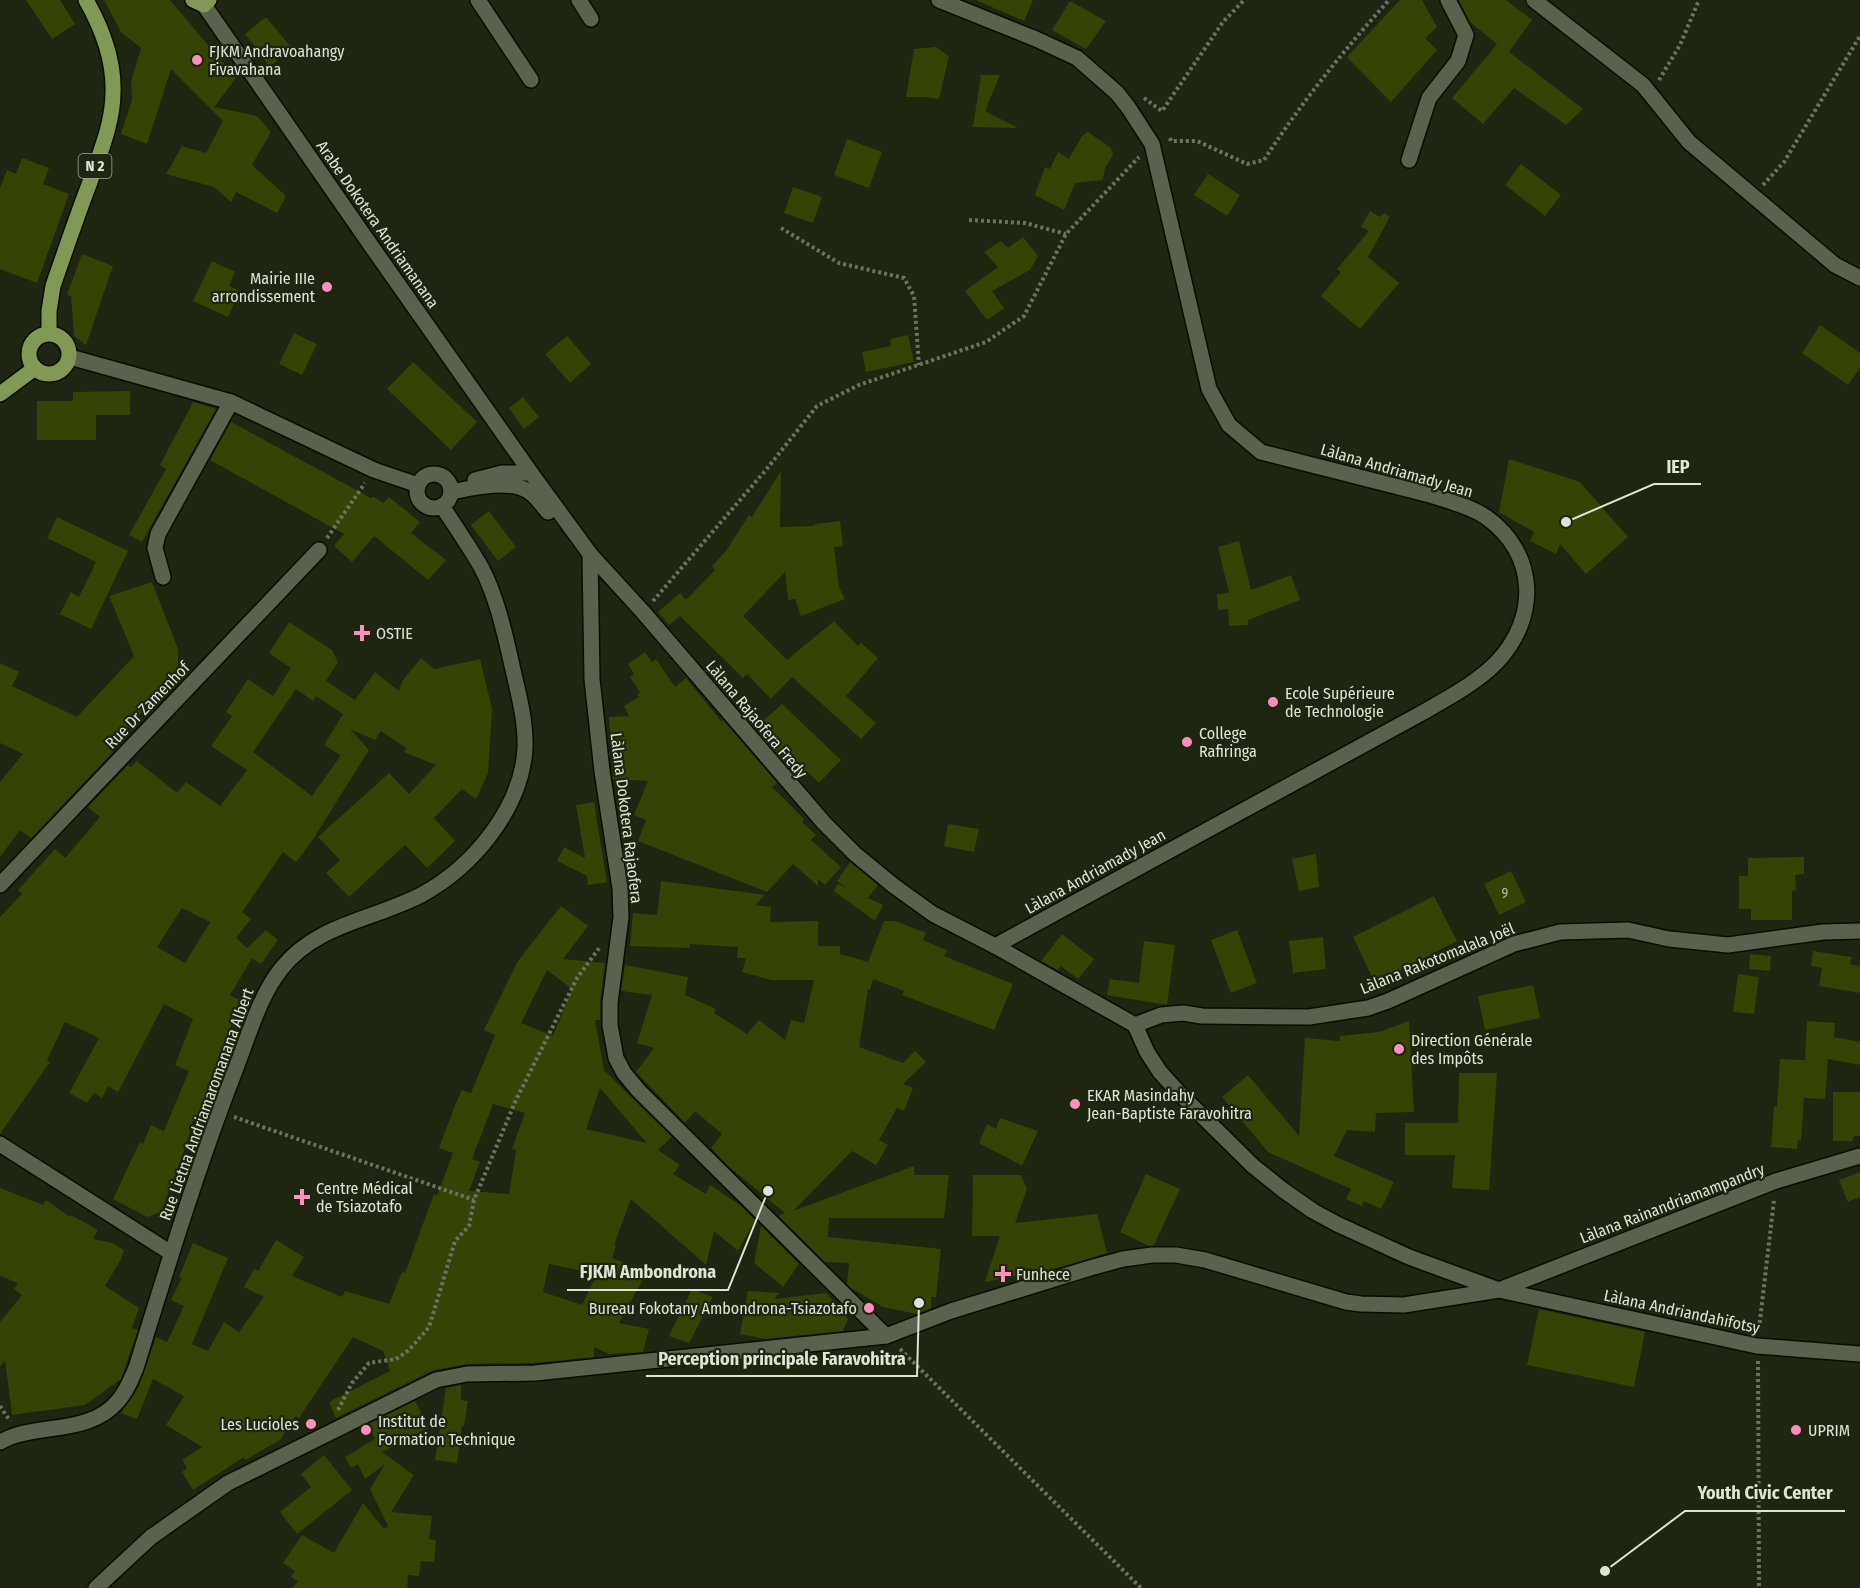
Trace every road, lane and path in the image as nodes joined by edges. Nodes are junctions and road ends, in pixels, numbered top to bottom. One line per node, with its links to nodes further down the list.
1 (86, 0): 24 (main road, N 2)
2 (478, 0): 13 (street)
3 (579, 0): 11 (street)
4 (939, 0): 17 (street, Làlana Andriamady Jean)
5 (1244, 0): 15 (path)
6 (1389, 0): 16 (path)
7 (1448, 0): 18 (street)
8 (1534, 0): 14 (street)
9 (1699, 0): 14 (path)
10 (202, 2): 31 (street, Arabe Dokotera Andriamanana)
11 (591, 19)
12 (1860, 36): 19 (path)
13 (531, 80)
14 (1643, 85): 19 (street)
15 (1154, 115)
16 (1166, 132)
17 (1152, 144): 22 (path); 42 (street, Làlana Andriamady Jean)
18 (1409, 160)
19 (1753, 196): 23 (street)
20 (969, 220): 22 (path)
21 (781, 228): 26 (path)
22 (1066, 234): 26 (path)
23 (1860, 278)
24 (49, 333): 25 (main road); 27 (main road)
25 (70, 357): 27 (main road); 29 (street)
26 (919, 365): 38 (path)
27 (35, 368): 28 (main road)
28 (1, 393)
29 (231, 402): 30 (street); 37 (street)
30 (374, 470): 32 (street); 35 (path)
31 (531, 473): 33 (street); 36 (street, Làlana Rajaofera Fredy)
32 (418, 485): 33 (street); 34 (street)
33 (451, 489): 34 (street); 36 (street)
34 (442, 506): 44 (street, Rue Lietna Andriamaromanana Albert)
35 (319, 549): 39 (street, Rue Dr Zamenhof)
36 (591, 554): 38 (street, Làlana Rajaofera Fredy); 51 (street, Làlana Dokotera Rajaofera)
37 (163, 577)
38 (643, 612): 42 (street, Làlana Rajaofera Fredy)
39 (1, 882)
40 (1860, 931): 43 (street, Làlana Rakotomalala Joël)
41 (602, 943): 48 (path)
42 (995, 945): 43 (street, Làlana Rajaofera Fredy)
43 (1135, 1025): 50 (street)
44 (219, 1112): 48 (path); 49 (street, Rue Lietna Andriamaromanana Albert)
45 (0, 1144): 49 (street)
46 (1860, 1156): 47 (street, Làlana Rainandriamampandry)
47 (1776, 1181): 50 (street, Làlana Rainandriamampandry); 52 (path)
48 (474, 1200): 54 (path)
49 (171, 1253): 55 (street, Rue Lietna Andriamaromanana Albert)
50 (1499, 1290): 51 (street); 52 (street, Làlana Andriandahifotsy)
51 (886, 1336): 54 (street); 57 (path)
52 (1757, 1346): 53 (street, Làlana Andriandahifotsy); 58 (path)
53 (1860, 1354)
54 (333, 1430): 56 (street)
55 (0, 1442)
56 (96, 1588)
57 (1141, 1588)
58 (1759, 1588)

